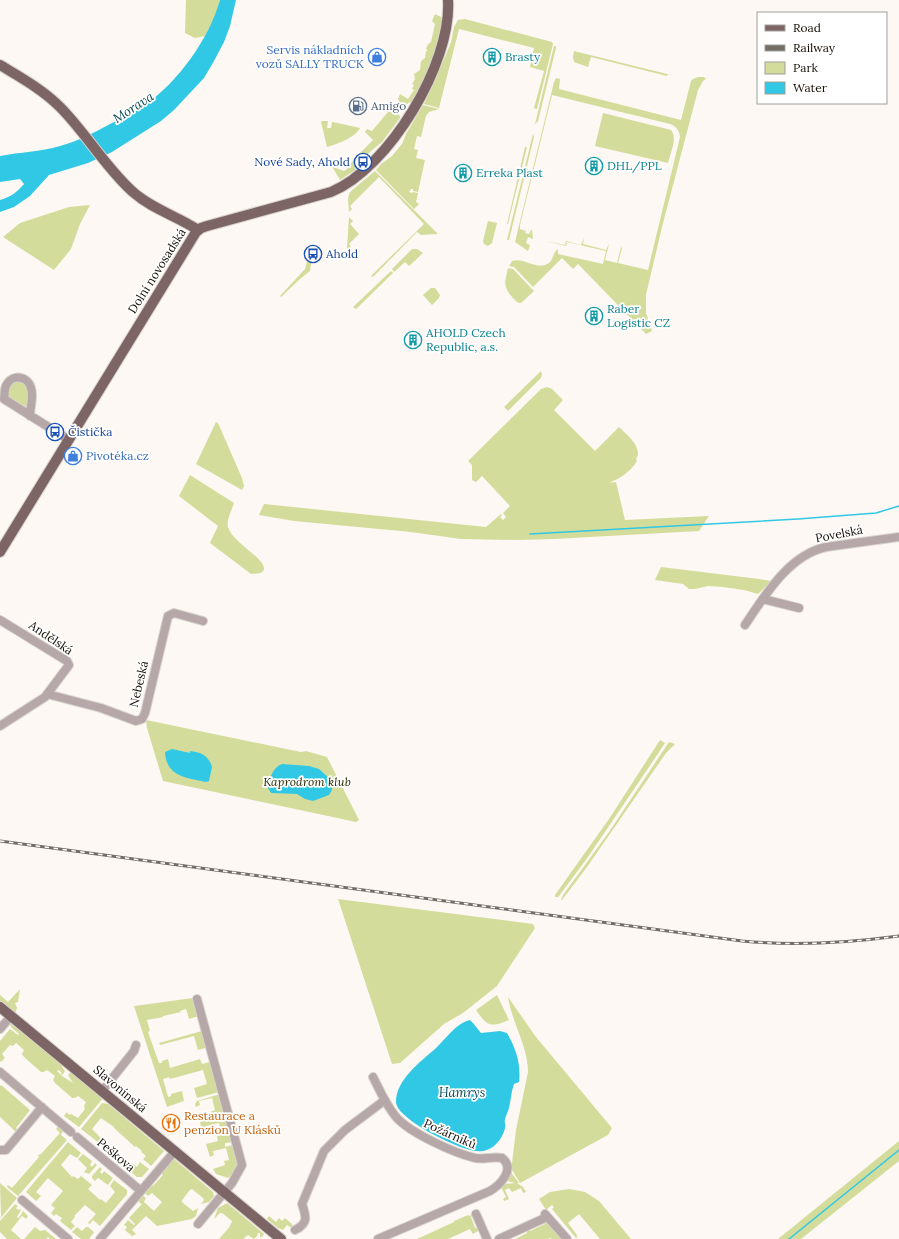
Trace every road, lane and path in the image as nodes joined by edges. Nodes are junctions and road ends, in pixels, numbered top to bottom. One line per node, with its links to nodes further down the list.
1 (448, 0): 3 (main road, Dolní novosadská)
2 (0, 65): 3 (main road)
3 (198, 230): 5 (main road, Dolní novosadská)
4 (30, 416): 4 (street); 5 (street)
5 (69, 440): 7 (main road, Dolní novosadská)
6 (899, 537): 8 (street, Povelská)
7 (0, 552)
8 (763, 599): 9 (street); 12 (street, Povelská)
9 (799, 608)
10 (0, 620): 13 (street, Andělská)
11 (203, 622): 13 (street, Nebeská)
12 (744, 625)
13 (47, 694): 14 (street, Andělská)
14 (0, 726)
15 (197, 999): 28 (street)
16 (0, 1007): 17 (main road, Slavonínská)
17 (11, 1016): 18 (street); 22 (main road, Slavonínská)
18 (0, 1029)
19 (136, 1045): 22 (street)
20 (0, 1072): 24 (street, Peškova)
21 (373, 1077): 23 (street, Požárníků)
22 (102, 1091): 26 (main road, Slavonínská)
23 (385, 1100): 32 (street); 36 (street, Požárníků)
24 (42, 1107): 25 (street); 27 (street, Peškova)
25 (0, 1150)
26 (175, 1151): 27 (street); 28 (main road, Slavonínská)
27 (141, 1191): 34 (street)
28 (224, 1192): 31 (street); 35 (main road, Slavonínská)
29 (22, 1200): 33 (street)
30 (476, 1214): 37 (street)
31 (198, 1224)
32 (295, 1230)
33 (68, 1239)
34 (100, 1239)
35 (281, 1239)
36 (378, 1239)
37 (487, 1239)
38 (499, 1239): 39 (street)
39 (566, 1239)

